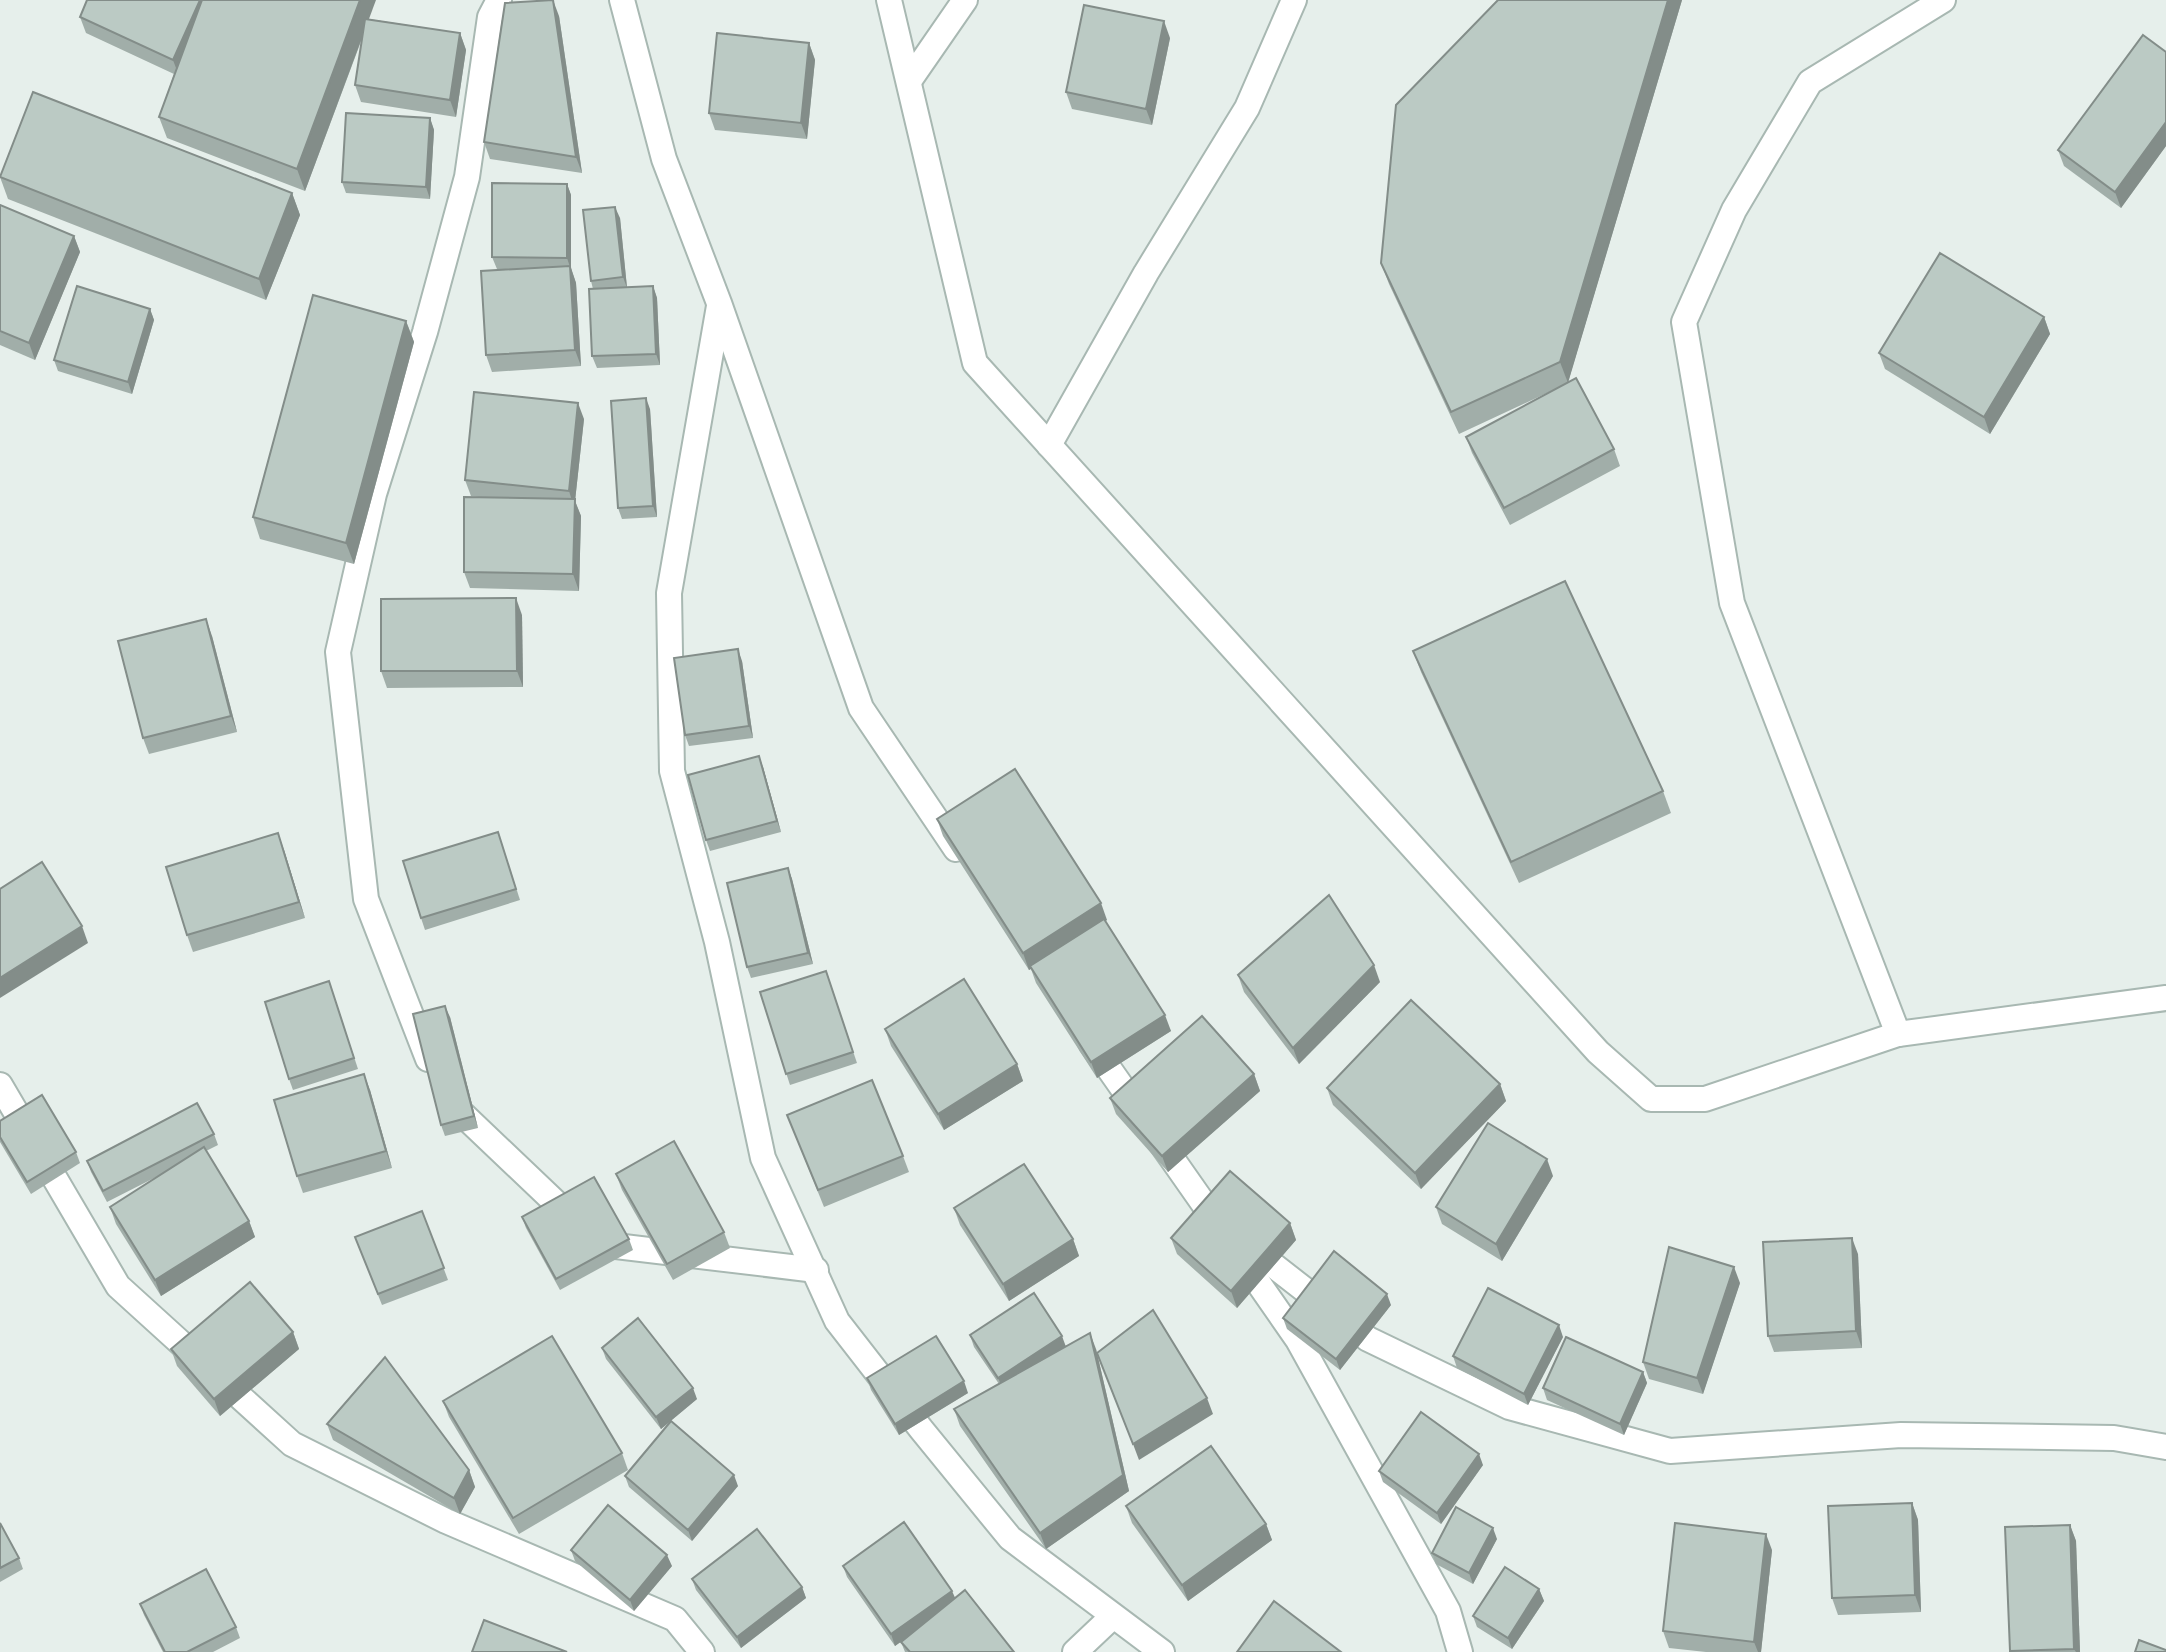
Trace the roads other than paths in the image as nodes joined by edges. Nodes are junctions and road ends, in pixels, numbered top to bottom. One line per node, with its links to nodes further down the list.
1 (499, 0): 16 (street)
2 (622, 0): 8 (street)
3 (889, 0): 7 (street)
4 (965, 0): 7 (street)
5 (1294, 0): 9 (street)
6 (1943, 0): 13 (street)
7 (909, 81): 9 (street)
8 (719, 303): 10 (street); 16 (street)
9 (1049, 445): 13 (street)
10 (966, 863)
11 (2166, 998): 13 (street)
12 (1081, 1030): 15 (street)
13 (1898, 1034)
14 (0, 1085): 19 (street)
15 (1215, 1220): 17 (street); 22 (street)
16 (816, 1270): 18 (street)
17 (2166, 1447)
18 (1112, 1617): 20 (street); 21 (street)
19 (702, 1652)
20 (1075, 1652)
21 (1162, 1652)
22 (1460, 1652)

